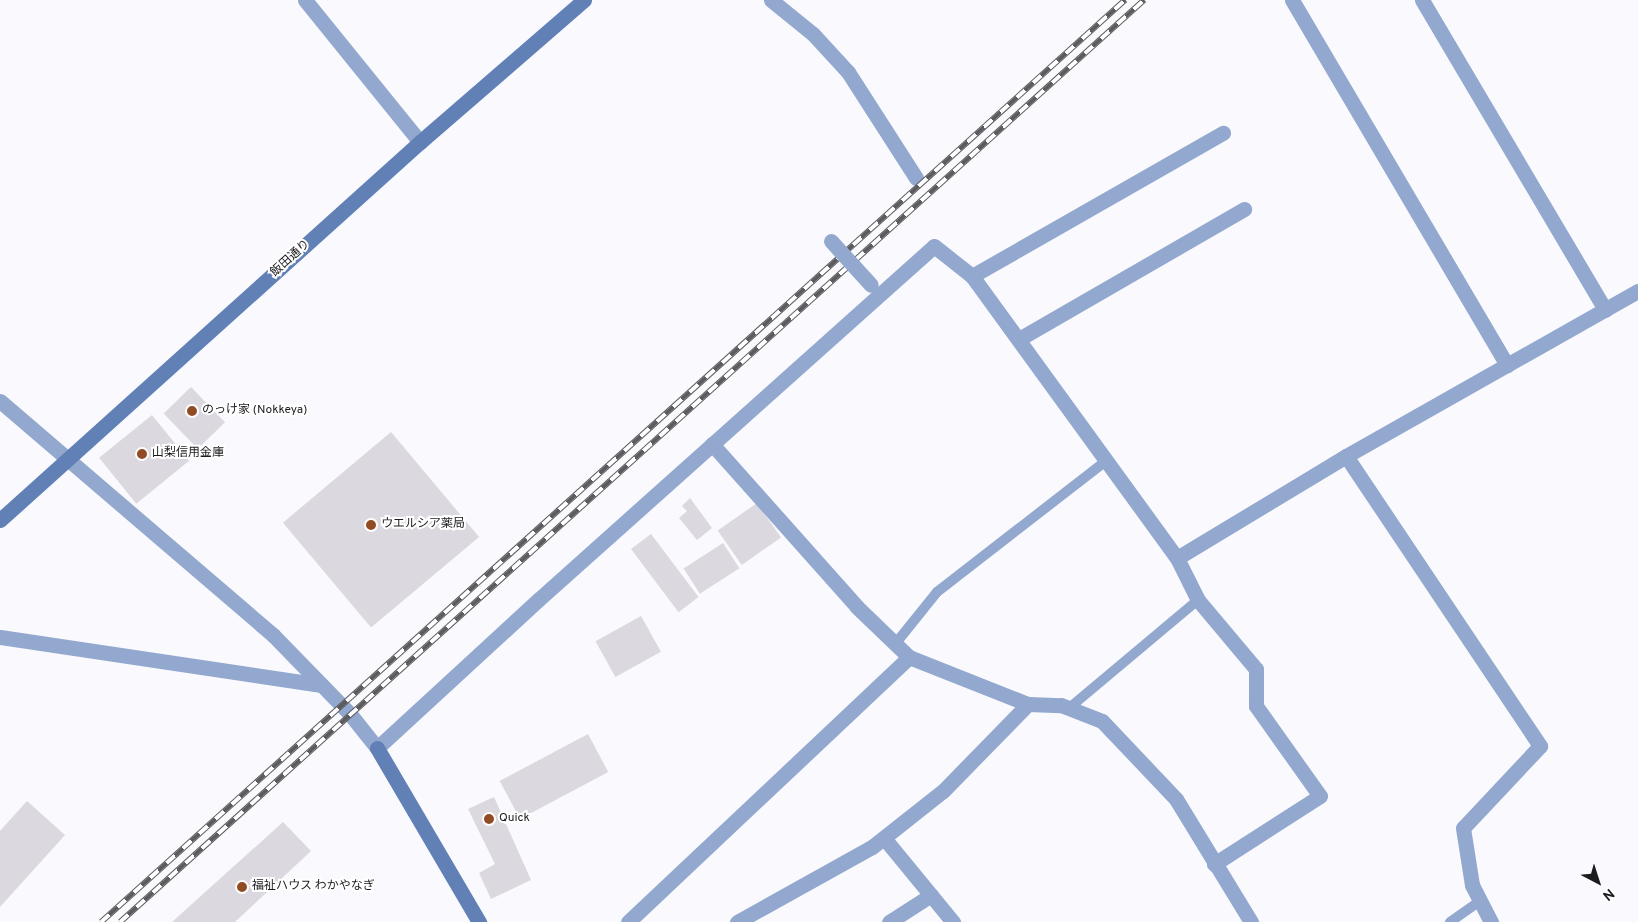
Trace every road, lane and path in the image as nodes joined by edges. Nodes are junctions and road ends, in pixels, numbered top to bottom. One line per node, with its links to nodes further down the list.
1 (305, 0): 7 (street)
2 (584, 0): 7 (main road, 飯田通り)
3 (771, 0): 8 (street)
4 (1292, 0): 16 (street)
5 (1422, 0): 14 (street)
6 (1223, 133): 11 (street)
7 (420, 142): 20 (main road, 飯田通り)
8 (916, 178)
9 (1244, 209): 15 (street)
10 (832, 241): 12 (street, bridge)
11 (972, 276): 15 (street); 18 (street)
12 (871, 285)
13 (1638, 291): 14 (street)
14 (1605, 310): 16 (street)
15 (1019, 339): 21 (street)
16 (1507, 365): 19 (street)
17 (0, 401): 20 (street)
18 (712, 444): 26 (street); 31 (street)
19 (1346, 456): 23 (street); 35 (street)
20 (69, 460): 22 (main road, 飯田通り); 28 (street)
21 (1107, 460): 23 (street); 26 (lane)
22 (0, 520)
23 (1177, 558): 24 (street)
24 (1198, 600): 30 (lane); 33 (street)
25 (0, 637): 28 (street)
26 (896, 643): 27 (street)
27 (909, 657): 29 (street); 37 (street)
28 (321, 685): 31 (street)
29 (1028, 704): 30 (street); 32 (street)
30 (1068, 709): 33 (street)
31 (377, 748): 36 (main road)
32 (884, 838): 34 (street); 38 (street)
33 (1214, 864): 41 (street)
34 (931, 895): 39 (street); 40 (street)
35 (1480, 901): 42 (lane); 43 (street)
36 (479, 922)
37 (628, 922)
38 (737, 922)
39 (889, 922)
40 (953, 922)
41 (1251, 922)
42 (1450, 922)
43 (1491, 922)

